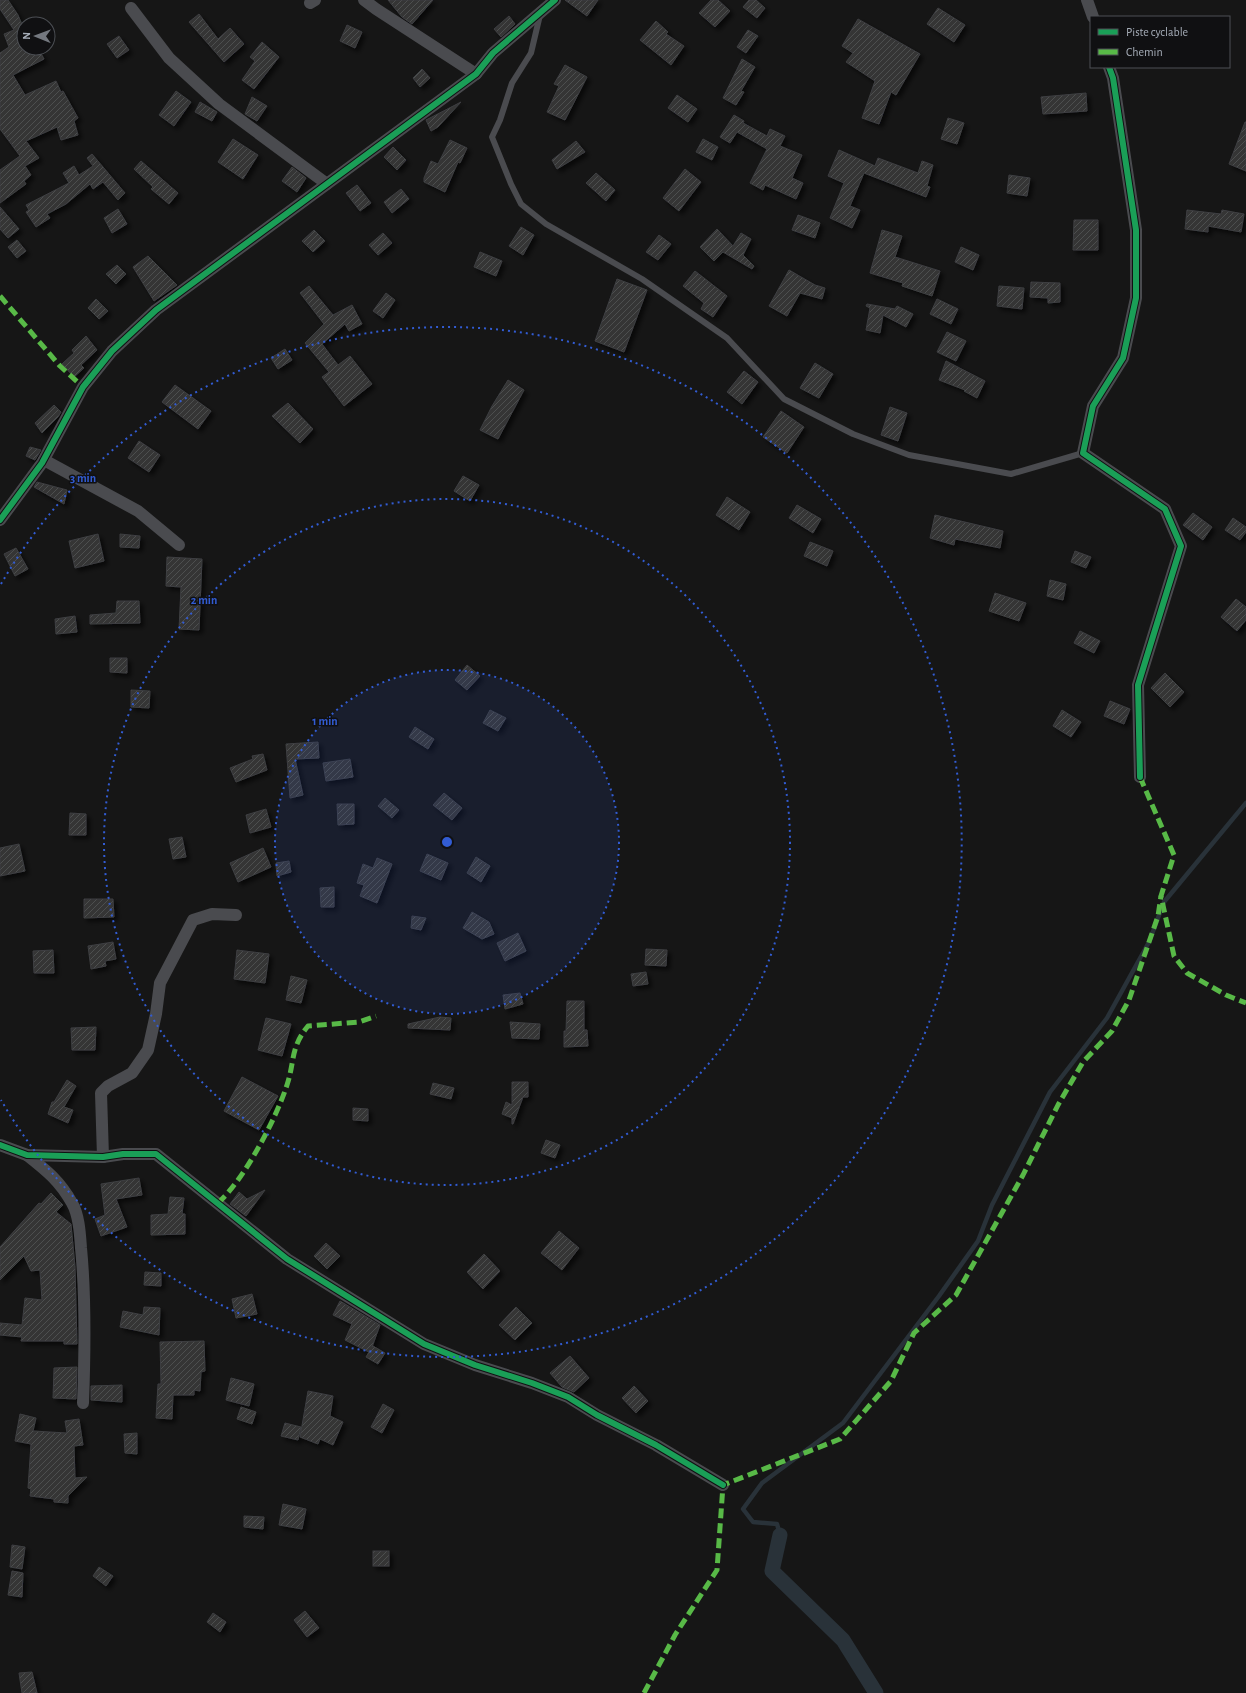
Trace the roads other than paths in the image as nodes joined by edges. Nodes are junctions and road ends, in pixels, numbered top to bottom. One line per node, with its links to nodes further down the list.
1 (364, 0): 8 (street)
2 (555, 0): 5 (street)
3 (1087, 0): 6 (street)
4 (131, 8): 9 (street)
5 (540, 14): 8 (street); 10 (lane)
6 (1093, 16)
7 (1109, 68): 10 (street)
8 (476, 74): 9 (street)
9 (327, 184): 11 (street)
10 (1082, 453): 14 (street)
11 (44, 460): 12 (street); 13 (street)
12 (0, 520)
13 (179, 545)
14 (1140, 777)
15 (236, 916): 18 (street)
16 (0, 1145): 17 (street)
17 (27, 1155): 18 (street); 19 (street)
18 (103, 1157): 20 (street)
19 (83, 1403)
20 (723, 1485)

